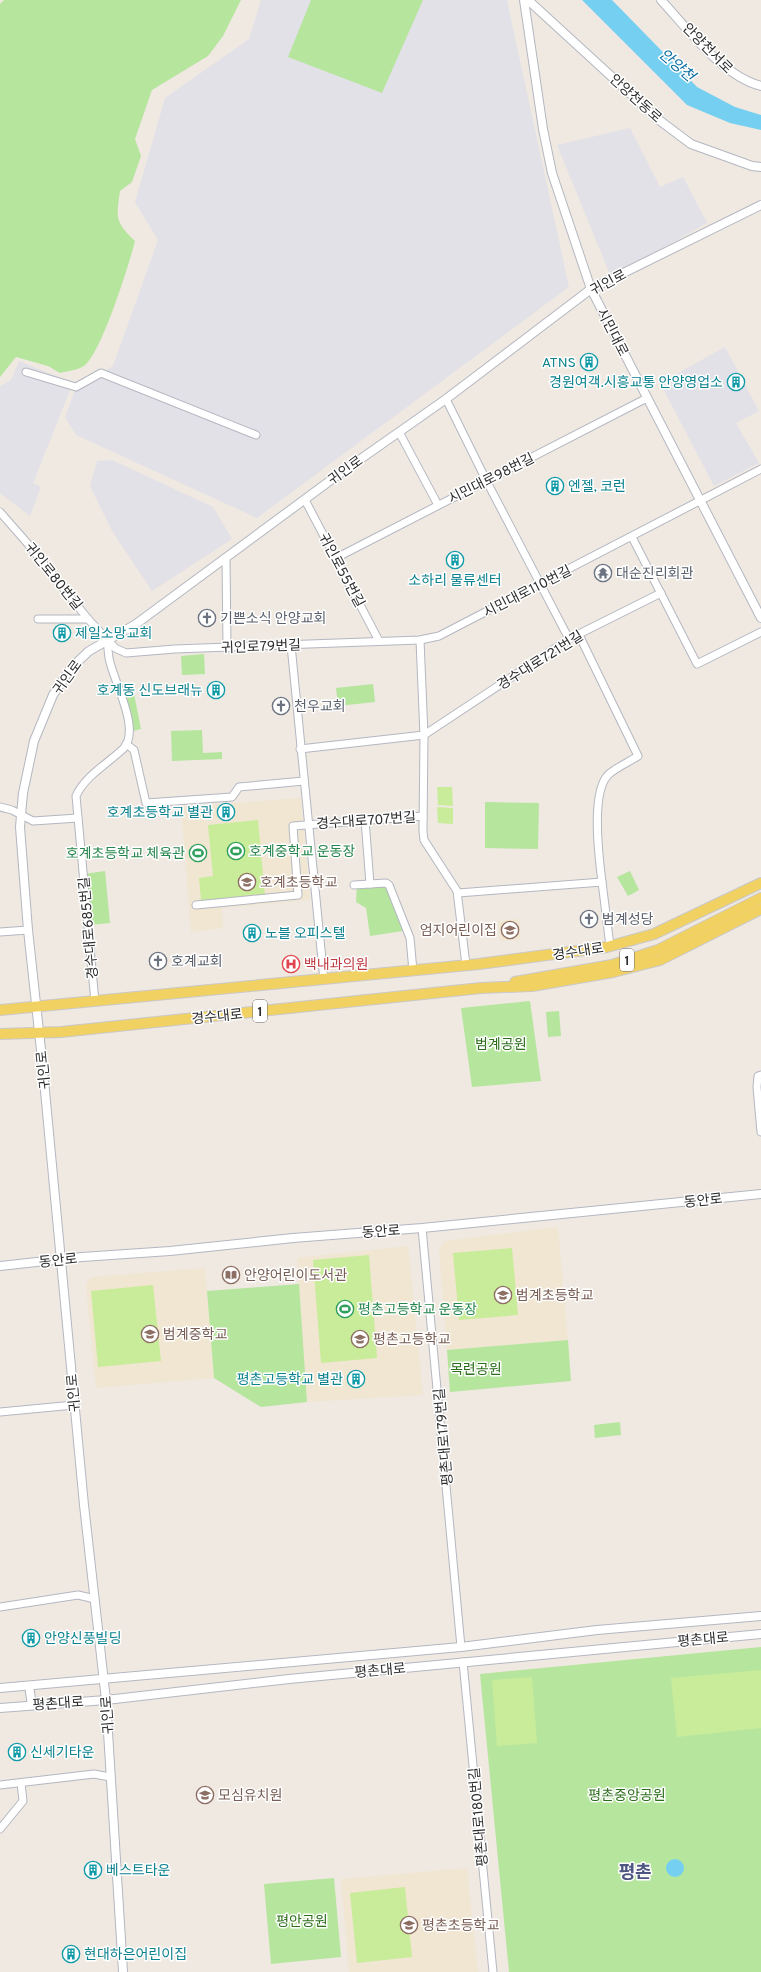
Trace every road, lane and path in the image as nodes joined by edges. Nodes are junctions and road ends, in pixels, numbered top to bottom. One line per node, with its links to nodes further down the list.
1 (524, 0): 7 (street, 시민대로)
2 (528, 0): 5 (street, 안양천동로)
3 (661, 0): 4 (street, 안양천서로)
4 (761, 86)
5 (761, 167)
6 (761, 205): 7 (street, 귀인로)
7 (591, 289): 9 (street, 시민대로); 10 (street, 귀인로)
8 (26, 372): 12 (street)
9 (646, 398): 14 (street, 시민대로98번길); 16 (street, 시민대로)
10 (446, 399): 11 (street, 귀인로); 14 (street)
11 (398, 432): 15 (street, 귀인로); 17 (street)
12 (256, 435)
13 (761, 469): 16 (street, 시민대로110번길)
14 (486, 480): 17 (street, 시민대로98번길); 22 (street)
15 (305, 500): 20 (street, 귀인로); 21 (street, 귀인로55번길)
16 (700, 502): 19 (street, 시민대로110번길); 24 (street, 시민대로)
17 (438, 505): 21 (street, 시민대로98번길)
18 (0, 512): 26 (street, 귀인로80번길)
19 (632, 537): 22 (street, 시민대로110번길); 23 (street)
20 (226, 558): 30 (street, 귀인로); 34 (street)
21 (336, 558): 32 (street, 귀인로55번길)
22 (540, 584): 29 (street); 31 (street, 시민대로110번길)
23 (661, 593): 27 (street); 28 (street, 경수대로721번길)
24 (761, 618)
25 (38, 619): 26 (street)
26 (88, 619): 30 (street, 귀인로80번길)
27 (761, 632)
28 (579, 634): 29 (street, 경수대로721번길); 45 (street)
29 (569, 639): 35 (street, 경수대로721번길)
30 (107, 640): 34 (street, 귀인로79번길); 36 (street); 40 (street, 귀인로)
31 (420, 640): 32 (street, 귀인로79번길); 35 (street)
32 (379, 641): 33 (street, 귀인로79번길)
33 (291, 645): 34 (street, 귀인로79번길); 37 (street, 경수대로707번길)
34 (227, 648)
35 (424, 735): 37 (street); 41 (street)
36 (126, 744): 38 (street); 42 (street, 경수대로685번길)
37 (300, 749): 38 (street, 경수대로707번길)
38 (304, 781): 44 (street, 경수대로707번길)
39 (0, 807): 40 (street)
40 (20, 814): 42 (street); 54 (street, 귀인로)
41 (423, 816): 43 (street, 경수대로707번길); 50 (street)
42 (78, 818): 62 (street, 경수대로685번길)
43 (365, 820): 44 (street, 경수대로707번길); 47 (street)
44 (309, 824): 52 (street); 60 (street, 경수대로707번길)
45 (602, 882): 50 (street); 56 (street)
46 (761, 883): 56 (main road, 경수대로)
47 (370, 884): 48 (street); 59 (street)
48 (354, 885)
49 (761, 889): 57 (main road, 경수대로 / 1)
50 (458, 893): 58 (street)
51 (761, 898): 61 (main road, 경수대로 / 1)
52 (196, 905)
53 (761, 909): 61 (main road, 경수대로)
54 (28, 930): 55 (street); 63 (street, 귀인로)
55 (0, 932)
56 (610, 946): 57 (main road, 경수대로)
57 (479, 964): 58 (main road, 경수대로 / 1)
58 (466, 965): 59 (main road, 경수대로 / 1)
59 (413, 971): 60 (main road, 경수대로 / 1)
60 (324, 980): 62 (main road, 경수대로 / 1)
61 (481, 988): 65 (main road, 경수대로 / 1)
62 (95, 1002): 63 (main road, 경수대로 / 1)
63 (36, 1007): 64 (main road, 경수대로 / 1); 65 (street, 귀인로)
64 (0, 1010)
65 (38, 1032): 66 (main road, 경수대로 / 1); 71 (street, 귀인로)
66 (0, 1034)
67 (761, 1075): 68 (street)
68 (761, 1132)
69 (761, 1194): 70 (street, 동안로)
70 (422, 1228): 71 (street, 동안로); 79 (street, 평촌대로179번길)
71 (61, 1259): 72 (street, 동안로); 73 (street, 귀인로)
72 (0, 1266)
73 (74, 1405): 74 (street); 75 (street, 귀인로)
74 (0, 1412)
75 (95, 1599): 76 (street); 81 (street, 귀인로)
76 (0, 1607)
77 (761, 1616): 79 (street, 평촌대로)
78 (761, 1634): 80 (street, 평촌대로)
79 (461, 1647): 81 (street, 평촌대로)
80 (463, 1662): 84 (street, 평촌대로); 92 (street, 평촌대로180번길)
81 (104, 1678): 82 (street, 평촌대로); 84 (street, 귀인로)
82 (29, 1686): 83 (street, 평촌대로); 85 (street)
83 (0, 1688)
84 (106, 1700): 85 (street, 평촌대로); 87 (street, 귀인로)
85 (32, 1705): 86 (street, 평촌대로)
86 (0, 1708)
87 (110, 1776): 88 (street); 91 (street, 귀인로)
88 (21, 1783): 89 (street); 90 (street)
89 (0, 1785)
90 (0, 1829)
91 (123, 1972)
92 (493, 1972)

